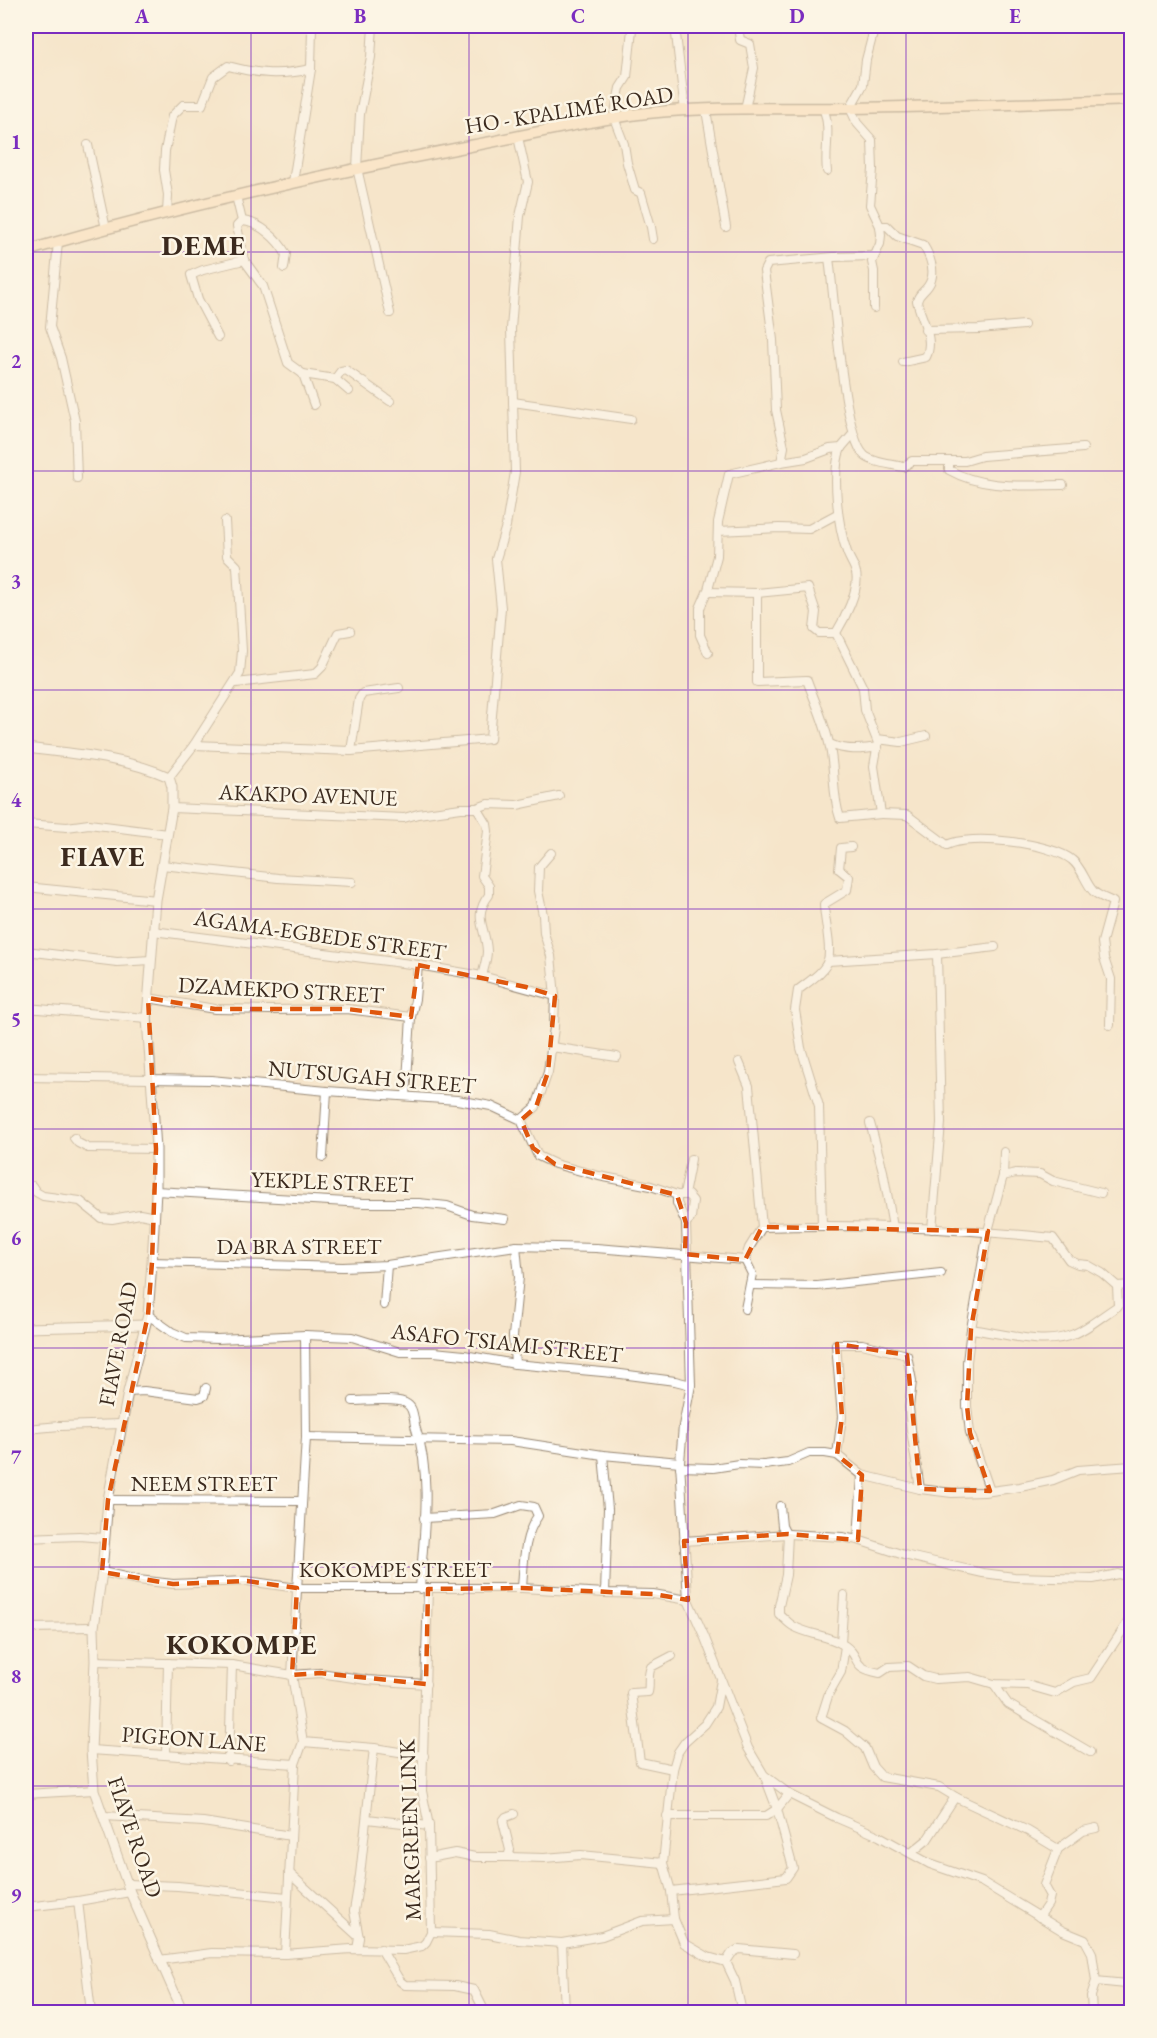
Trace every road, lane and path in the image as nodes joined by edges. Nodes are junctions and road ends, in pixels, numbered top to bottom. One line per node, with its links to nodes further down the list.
1 (312, 26): 7 (street)
2 (373, 26): 17 (street)
3 (627, 26): 14 (street)
4 (675, 26): 13 (street)
5 (738, 26): 11 (street)
6 (874, 26): 10 (street)
7 (311, 69): 19 (street); 21 (street)
8 (1131, 100): 10 (main road, HO - KPALIMÉ ROAD)
9 (823, 108): 10 (main road, HO - KPALIMÉ ROAD); 11 (main road, HO - KPALIMÉ ROAD); 18 (street)
10 (850, 108): 23 (street)
11 (745, 109): 12 (main road, HO - KPALIMÉ ROAD)
12 (706, 110): 13 (main road, HO - KPALIMÉ ROAD); 24 (street)
13 (685, 111): 14 (main road, HO - KPALIMÉ ROAD)
14 (614, 118): 15 (main road, HO - KPALIMÉ ROAD); 26 (street)
15 (518, 137): 17 (main road, HO - KPALIMÉ ROAD); 43 (street)
16 (88, 146): 25 (street)
17 (357, 168): 19 (main road, HO - KPALIMÉ ROAD); 34 (street)
18 (827, 171)
19 (293, 182): 20 (main road, HO - KPALIMÉ ROAD)
20 (236, 196): 21 (main road, HO - KPALIMÉ ROAD); 22 (street)
21 (167, 212): 25 (main road, HO - KPALIMÉ ROAD)
22 (242, 221): 31 (street); 32 (street)
23 (880, 226): 29 (street); 36 (street)
24 (726, 227)
25 (106, 229): 27 (main road, HO - KPALIMÉ ROAD)
26 (653, 239)
27 (58, 242): 28 (main road, HO - KPALIMÉ ROAD); 51 (street)
28 (26, 251)
29 (874, 256): 30 (street); 33 (street)
30 (829, 258): 46 (street); 50 (street)
31 (244, 260): 37 (street); 39 (street)
32 (284, 268)
33 (874, 308)
34 (390, 313)
35 (1024, 325): 36 (street)
36 (926, 330): 38 (street)
37 (218, 337)
38 (903, 362)
39 (303, 374): 40 (street); 44 (street)
40 (334, 379): 41 (street); 42 (street)
41 (349, 391)
42 (390, 401)
43 (513, 402): 45 (street); 68 (street)
44 (314, 405)
45 (631, 419)
46 (853, 434): 47 (street); 49 (street)
47 (841, 448): 50 (street); 53 (street)
48 (1083, 448): 49 (street)
49 (949, 461): 52 (street)
50 (781, 462): 55 (street)
51 (77, 478)
52 (1063, 485)
53 (837, 514): 55 (street); 59 (street)
54 (225, 521): 61 (street)
55 (718, 531): 56 (street)
56 (707, 592): 57 (street); 60 (street)
57 (757, 593): 59 (street); 65 (street)
58 (350, 631): 61 (street)
59 (836, 633): 64 (street)
60 (708, 653)
61 (236, 683): 66 (street)
62 (399, 688): 68 (street)
63 (926, 736): 64 (street)
64 (877, 743): 65 (street); 73 (street)
65 (830, 744): 73 (street)
66 (194, 745): 68 (street); 69 (street)
67 (26, 748): 69 (street)
68 (351, 751)
69 (170, 777): 71 (street, FIAVE ROAD)
70 (560, 796): 72 (street, AKAKPO AVENUE)
71 (172, 808): 72 (street, AKAKPO AVENUE); 75 (street, FIAVE ROAD)
72 (477, 808): 89 (street)
73 (881, 814): 95 (street)
74 (26, 824): 75 (street)
75 (166, 834): 78 (street, FIAVE ROAD)
76 (851, 847): 87 (street)
77 (551, 853): 90 (street)
78 (162, 865): 79 (street); 81 (street, FIAVE ROAD)
79 (352, 882)
80 (26, 887): 81 (street)
81 (156, 900): 82 (street, FIAVE ROAD)
82 (153, 931): 86 (street, FIAVE ROAD); 88 (street, AGAMA-EGBEDE STREET)
83 (994, 947): 85 (street)
84 (26, 951): 86 (street)
85 (937, 954): 87 (street); 121 (street)
86 (151, 960): 91 (street, FIAVE ROAD)
87 (828, 962): 118 (street)
88 (418, 965): 89 (street, AGAMA-EGBEDE STREET); 94 (street)
89 (483, 976): 90 (street, AGAMA-EGBEDE STREET)
90 (555, 996): 96 (street)
91 (148, 998): 93 (street, FIAVE ROAD); 94 (street, DZAMEKPO STREET)
92 (26, 1008): 93 (street)
93 (147, 1017): 100 (street, FIAVE ROAD)
94 (411, 1017): 102 (street)
95 (1110, 1025)
96 (552, 1047): 97 (street); 103 (street)
97 (617, 1057)
98 (739, 1062): 119 (street)
99 (26, 1077): 100 (street, NUTSUGAH STREET)
100 (150, 1079): 101 (street, NUTSUGAH STREET); 106 (street, FIAVE ROAD)
101 (327, 1091): 102 (street, NUTSUGAH STREET); 108 (street)
102 (406, 1096): 103 (street, NUTSUGAH STREET)
103 (521, 1120): 114 (street)
104 (870, 1123): 120 (street)
105 (74, 1138): 106 (street)
106 (156, 1149): 112 (street, FIAVE ROAD)
107 (1004, 1152): 110 (street)
108 (323, 1157)
109 (691, 1159): 114 (street)
110 (1003, 1176): 113 (street); 122 (street)
111 (32, 1186): 115 (street)
112 (156, 1191): 115 (street, FIAVE ROAD); 116 (street, YEKPLE STREET)
113 (1101, 1193)
114 (681, 1195): 117 (street); 117 (street)
115 (155, 1217): 126 (street, FIAVE ROAD)
116 (505, 1219)
117 (686, 1223): 124 (street)
118 (822, 1225): 119 (street); 120 (street)
119 (762, 1227): 125 (street)
120 (893, 1227): 121 (street)
121 (932, 1229): 122 (street)
122 (988, 1231): 131 (street); 136 (street)
123 (516, 1246): 124 (street, DA BRA STREET); 127 (street, DA BRA STREET); 138 (street)
124 (685, 1254): 125 (street, DA BRA STREET); 139 (street)
125 (746, 1260): 129 (street)
126 (152, 1262): 127 (street, DA BRA STREET); 134 (street, FIAVE ROAD)
127 (387, 1265): 132 (street)
128 (941, 1273): 129 (street)
129 (750, 1285): 133 (street)
130 (1131, 1285): 131 (street)
131 (1117, 1286): 136 (street)
132 (384, 1305)
133 (745, 1309)
134 (146, 1320): 135 (street); 137 (street, ASAFO TSIAMI STREET); 141 (street, FIAVE ROAD)
135 (26, 1328)
136 (971, 1329): 153 (street)
137 (305, 1335): 138 (street, ASAFO TSIAMI STREET); 145 (street)
138 (515, 1364): 139 (street, ASAFO TSIAMI STREET)
139 (691, 1384): 149 (street)
140 (206, 1388): 141 (street)
141 (128, 1392): 143 (street, FIAVE ROAD)
142 (353, 1401): 146 (street, MARGREEN LINK)
143 (121, 1424): 144 (street); 154 (street, FIAVE ROAD)
144 (26, 1429)
145 (306, 1437): 146 (street); 155 (street)
146 (420, 1438): 147 (street); 157 (street, MARGREEN LINK)
147 (603, 1455): 149 (street); 168 (street)
148 (837, 1455): 149 (street); 151 (street); 152 (street)
149 (680, 1465): 162 (street)
150 (1131, 1466): 153 (street)
151 (862, 1475): 152 (street); 161 (street)
152 (920, 1489): 153 (street)
153 (990, 1491)
154 (108, 1500): 155 (street, NEEM STREET); 160 (street, FIAVE ROAD)
155 (301, 1501): 166 (street)
156 (780, 1506): 158 (street)
157 (424, 1518): 165 (street); 167 (street, MARGREEN LINK)
158 (787, 1534): 161 (street); 162 (street); 174 (street)
159 (26, 1538): 160 (street)
160 (104, 1538): 163 (street, FIAVE ROAD)
161 (858, 1540): 164 (street)
162 (684, 1541): 170 (street)
163 (102, 1572): 166 (street, KOKOMPE STREET); 172 (street, FIAVE ROAD)
164 (1131, 1578)
165 (522, 1587): 167 (street, KOKOMPE STREET); 168 (street, KOKOMPE STREET)
166 (297, 1588): 167 (street, KOKOMPE STREET); 179 (street)
167 (424, 1589): 181 (street, MARGREEN LINK)
168 (605, 1593): 170 (street, KOKOMPE STREET)
169 (844, 1595): 174 (street)
170 (688, 1600): 180 (street)
171 (1131, 1616): 182 (street)
172 (94, 1627): 173 (street); 176 (street, FIAVE ROAD)
173 (26, 1628)
174 (843, 1645): 182 (street); 196 (street)
175 (672, 1656): 191 (street)
176 (95, 1661): 177 (street); 185 (street, FIAVE ROAD)
177 (168, 1663): 178 (street); 187 (street)
178 (232, 1665): 179 (street); 189 (street)
179 (292, 1675): 181 (street); 183 (street)
180 (721, 1678): 191 (street); 192 (street)
181 (426, 1684): 188 (street, MARGREEN LINK)
182 (994, 1684): 186 (street)
183 (303, 1742): 184 (street); 190 (street)
184 (374, 1748): 188 (street); 201 (street)
185 (91, 1750): 187 (street, PIGEON LANE); 193 (street, FIAVE ROAD)
186 (1090, 1752)
187 (166, 1755): 189 (street, PIGEON LANE)
188 (424, 1756): 202 (street, MARGREEN LINK)
189 (229, 1761): 190 (street, PIGEON LANE)
190 (295, 1764): 204 (street)
191 (674, 1769): 200 (street)
192 (764, 1775): 195 (street); 197 (street)
193 (94, 1790): 194 (street); 199 (street, FIAVE ROAD)
194 (26, 1794)
195 (789, 1794): 197 (street); 206 (street)
196 (959, 1798): 205 (street); 206 (street)
197 (777, 1809): 200 (street); 212 (street)
198 (514, 1814): 207 (street)
199 (105, 1816): 204 (street); 211 (street, FIAVE ROAD)
200 (667, 1816): 209 (street)
201 (367, 1819): 202 (street); 219 (street)
202 (429, 1826): 208 (street, MARGREEN LINK)
203 (1096, 1828): 205 (street)
204 (291, 1836): 210 (street)
205 (1058, 1849): 216 (street)
206 (911, 1853): 216 (street)
207 (508, 1857): 208 (street); 209 (street)
208 (429, 1858): 218 (street, MARGREEN LINK)
209 (663, 1863): 212 (street)
210 (289, 1873): 213 (street); 219 (street)
211 (129, 1888): 213 (street); 214 (street); 225 (street, FIAVE ROAD)
212 (671, 1892): 217 (street)
213 (287, 1897): 223 (street)
214 (78, 1901): 215 (street); 229 (street)
215 (26, 1907)
216 (1039, 1917): 228 (street)
217 (674, 1919): 220 (street); 226 (street)
218 (431, 1932): 220 (street); 222 (street, MARGREEN LINK)
219 (359, 1938): 221 (street)
220 (562, 1943): 232 (street)
221 (357, 1950): 222 (street, MARGREEN LINK); 223 (street, MARGREEN LINK)
222 (381, 1950): 231 (street)
223 (285, 1954): 225 (street, MARGREEN LINK)
224 (793, 1954): 226 (street)
225 (159, 1960): 230 (street, FIAVE ROAD)
226 (726, 1962): 233 (street)
227 (1131, 1976): 228 (street)
228 (1096, 1981): 234 (street)
229 (91, 2013)
230 (183, 2013)
231 (485, 2013)
232 (565, 2013)
233 (742, 2013)
234 (1092, 2013)

